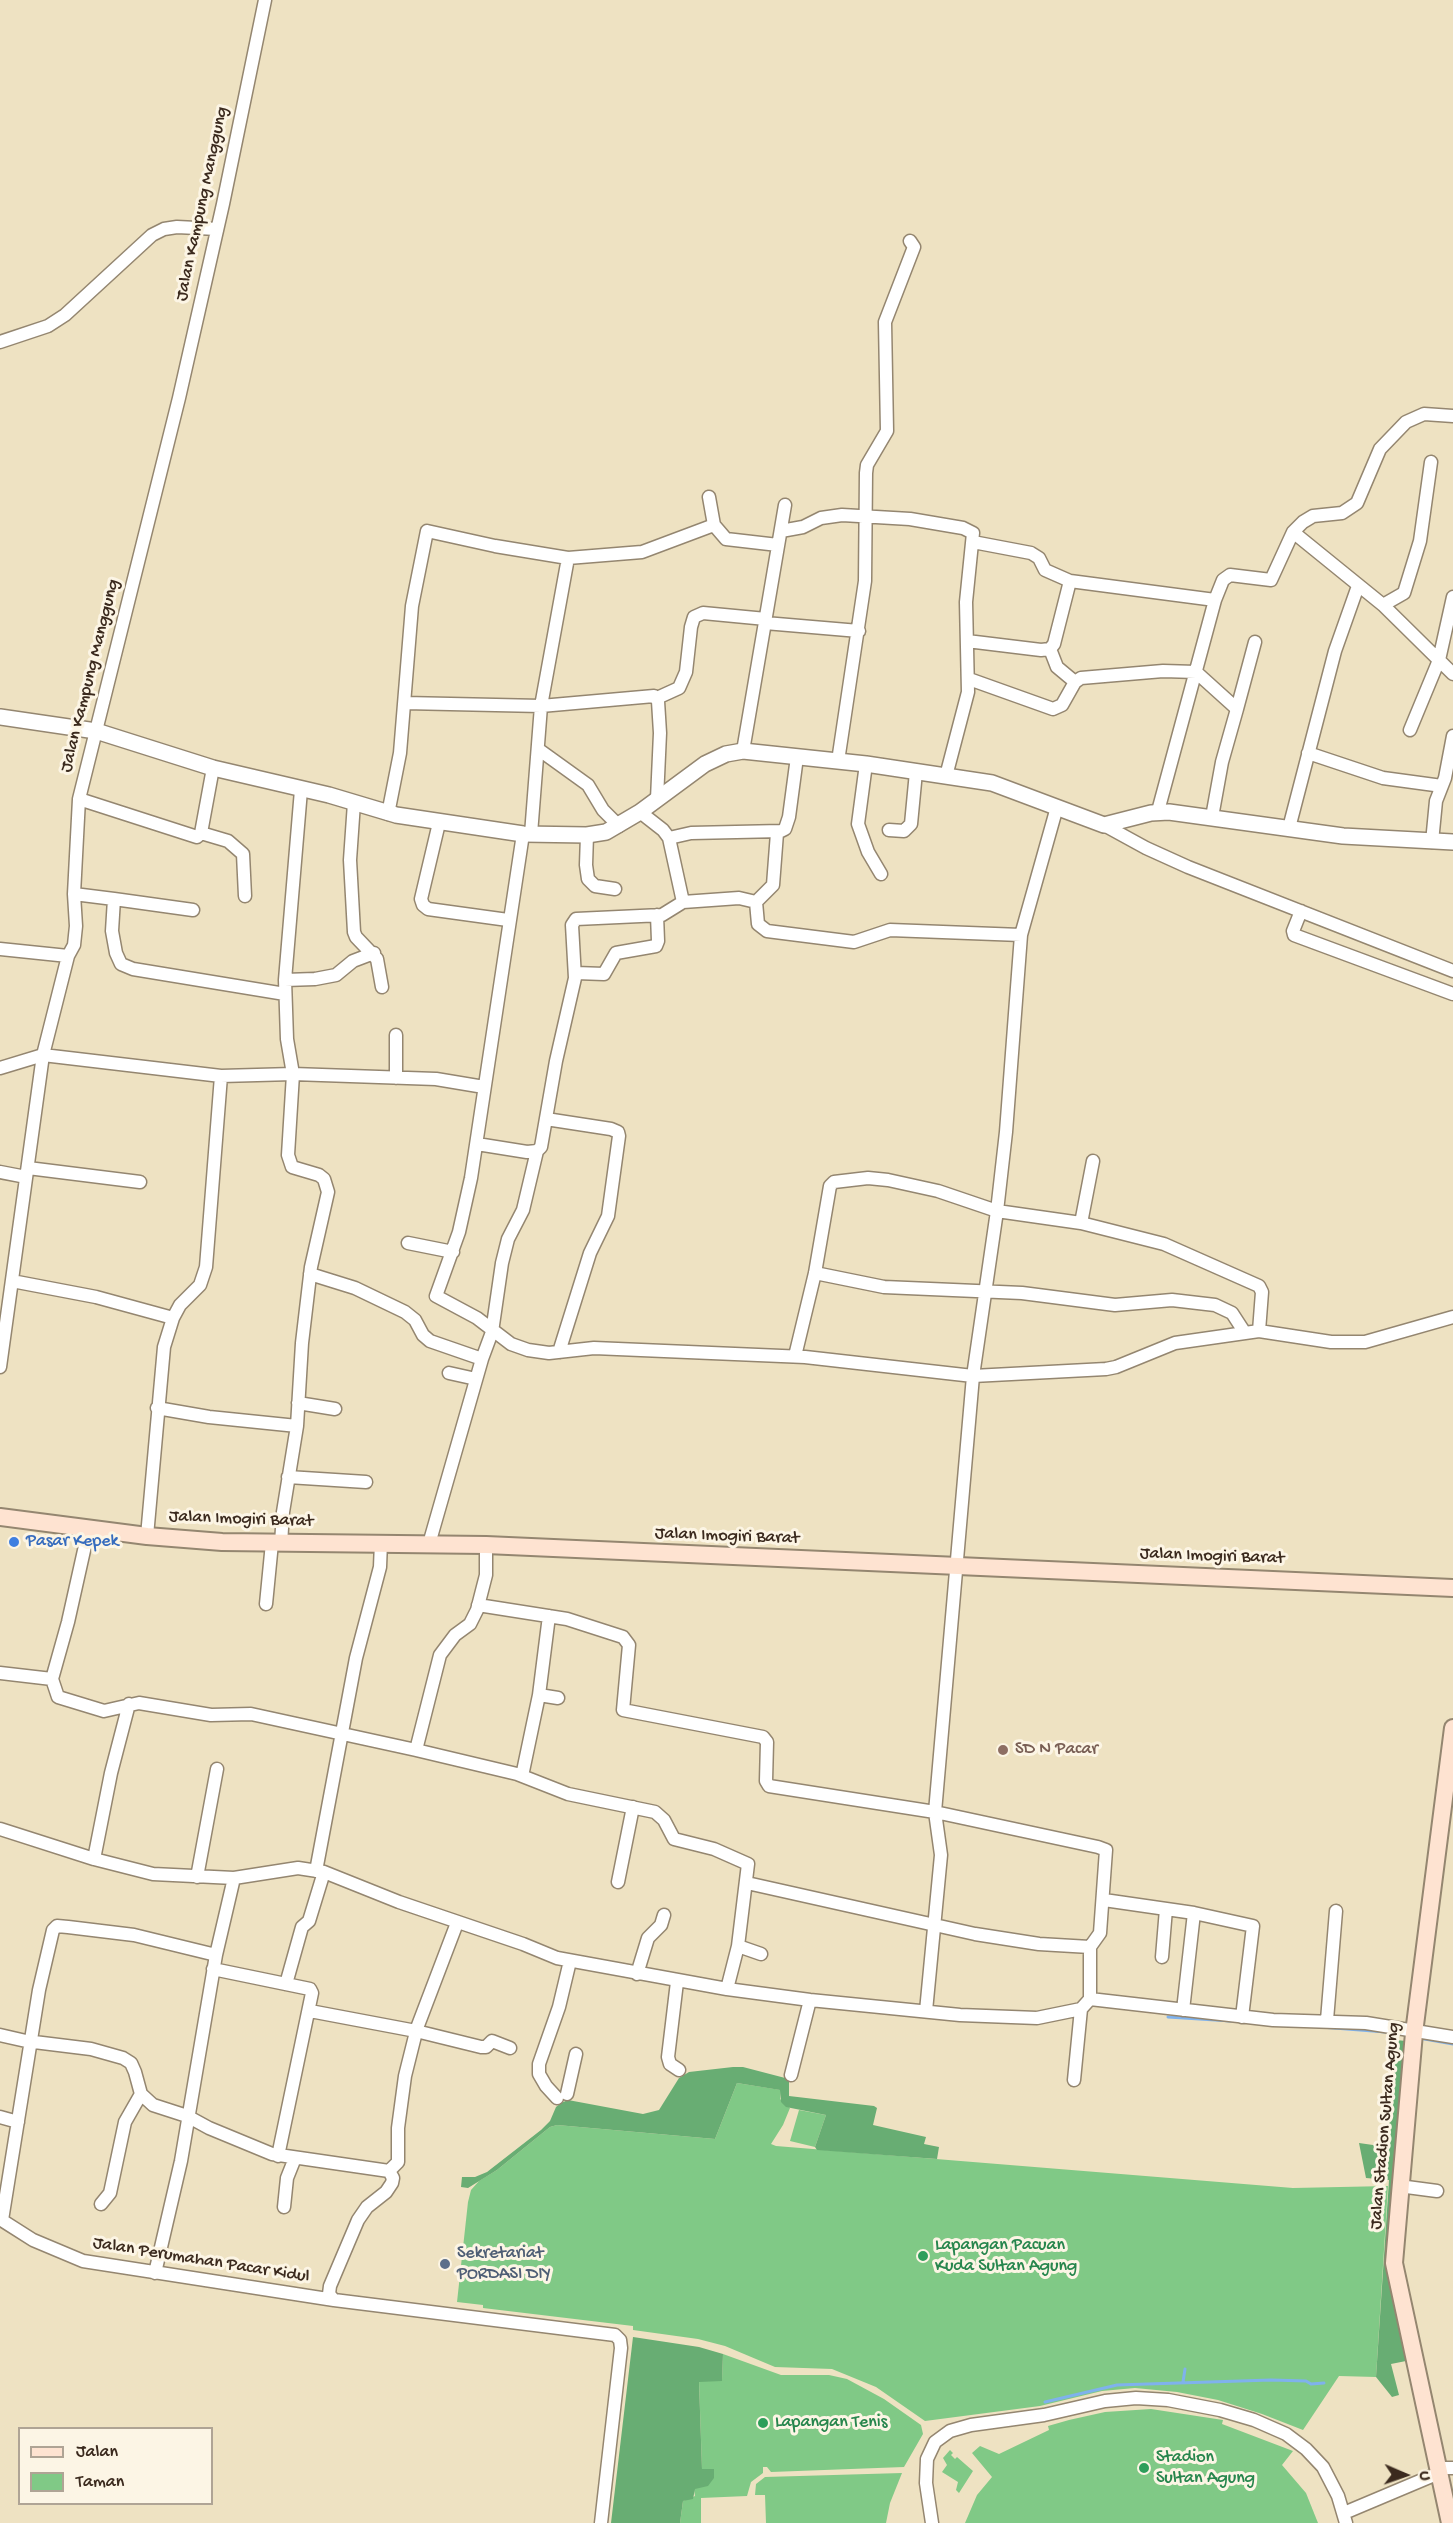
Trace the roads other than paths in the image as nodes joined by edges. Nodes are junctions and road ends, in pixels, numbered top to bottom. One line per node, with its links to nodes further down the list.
1 (265, 0): 2 (street, Jalan Kampung Manggung)
2 (217, 229): 4 (street); 37 (street, Jalan Kampung Manggung)
3 (910, 241): 9 (street)
4 (0, 342)
5 (1453, 416): 12 (street)
6 (1431, 462): 20 (street)
7 (709, 497): 10 (street)
8 (785, 505): 11 (street)
9 (864, 518): 11 (street); 13 (street); 22 (street)
10 (714, 525): 14 (street); 15 (street)
11 (780, 531): 14 (street)
12 (1293, 532): 17 (street); 19 (street)
13 (974, 542): 16 (street); 23 (street)
14 (778, 545): 21 (street)
15 (568, 558): 32 (street); 33 (street)
16 (1070, 581): 19 (street); 25 (street)
17 (1358, 586): 20 (street); 41 (street)
18 (1453, 597): 26 (street)
19 (1215, 600): 27 (street)
20 (1383, 605): 26 (street)
21 (766, 621): 22 (street); 31 (street); 40 (street)
22 (859, 631): 43 (street)
23 (967, 641): 25 (street); 29 (street)
24 (1255, 642): 34 (street)
25 (1050, 649): 30 (street)
26 (1438, 660): 28 (street); 36 (street)
27 (1196, 672): 30 (street); 34 (street); 55 (street)
28 (1453, 674)
29 (969, 679): 30 (street); 47 (street)
30 (1075, 682)
31 (657, 698): 33 (street); 51 (street)
32 (405, 703): 33 (street); 56 (street)
33 (541, 706): 39 (street)
34 (1237, 709): 57 (street)
35 (0, 717): 37 (street)
36 (1410, 730)
37 (96, 731): 45 (street); 50 (street, Jalan Kampung Manggung)
38 (1453, 736): 48 (street)
39 (538, 749): 60 (street); 65 (street)
40 (743, 751): 42 (street); 51 (street)
41 (1308, 753): 48 (street); 61 (street)
42 (797, 757): 43 (street); 64 (street)
43 (838, 761): 44 (street)
44 (866, 764): 46 (street); 70 (street)
45 (213, 768): 49 (street); 63 (street)
46 (916, 772): 47 (street); 62 (street)
47 (946, 776): 53 (street)
48 (1442, 786): 68 (street)
49 (301, 790): 52 (street); 87 (street)
50 (79, 799): 63 (street); 72 (street, Jalan Kampung Manggung)
51 (657, 799): 54 (street)
52 (354, 803): 56 (street); 83 (street)
53 (1057, 807): 59 (street); 81 (street)
54 (640, 812): 60 (street); 67 (street)
55 (1158, 812): 57 (street); 59 (street)
56 (388, 813): 58 (street)
57 (1212, 817): 61 (street)
58 (439, 823): 65 (street); 80 (street)
59 (1104, 825): 78 (street)
60 (619, 826): 66 (street)
61 (1289, 828): 68 (street)
62 (889, 831)
63 (201, 833): 73 (street)
64 (777, 833): 67 (street); 76 (street)
65 (527, 834): 66 (street); 80 (street)
66 (587, 835): 71 (street)
67 (669, 838): 75 (street)
68 (1432, 842): 69 (street)
69 (1453, 842)
70 (881, 874)
71 (615, 889)
72 (74, 894): 74 (street); 84 (street, Jalan Kampung Manggung)
73 (245, 896)
74 (114, 899): 77 (street); 89 (street)
75 (683, 902): 76 (street); 79 (street)
76 (756, 902): 81 (street)
77 (194, 910)
78 (1300, 911): 85 (street); 90 (street)
79 (657, 915): 86 (street); 86 (street)
80 (508, 921): 97 (street)
81 (1021, 935): 105 (street)
82 (0, 949): 84 (street)
83 (374, 953): 87 (street); 88 (street)
84 (68, 956): 92 (street, Jalan Kampung Manggung)
85 (1453, 971)
86 (576, 973): 98 (street)
87 (285, 980): 89 (street)
88 (382, 987)
89 (285, 993): 94 (street)
90 (1453, 994)
91 (396, 1035): 96 (street)
92 (43, 1055): 93 (street); 95 (street); 103 (street, Jalan Kampung Manggung)
93 (0, 1068)
94 (293, 1074): 95 (street); 96 (street); 110 (street)
95 (221, 1076): 114 (street)
96 (396, 1078): 97 (street)
97 (484, 1087): 99 (street)
98 (546, 1119): 100 (street); 118 (street)
99 (477, 1144): 100 (street); 108 (street)
100 (537, 1151): 116 (street)
101 (1093, 1161): 106 (street)
102 (0, 1172): 103 (street)
103 (27, 1173): 104 (street); 111 (street, Jalan Kampung Manggung)
104 (140, 1182)
105 (997, 1211): 106 (street); 109 (street); 112 (street)
106 (1081, 1223): 115 (street)
107 (408, 1243): 108 (street)
108 (453, 1252): 116 (street)
109 (815, 1273): 112 (street); 119 (street)
110 (310, 1274): 120 (street); 125 (street)
111 (12, 1281): 114 (street); 121 (street, Jalan Kampung Manggung)
112 (985, 1291): 117 (street); 123 (street)
113 (1453, 1317): 115 (street)
114 (173, 1318): 126 (street)
115 (1259, 1331): 117 (street)
116 (492, 1332): 118 (street); 120 (street)
117 (1245, 1333): 123 (street)
118 (559, 1352): 119 (street)
119 (795, 1356): 123 (street)
120 (482, 1359): 124 (street)
121 (0, 1367)
122 (449, 1373): 124 (street)
123 (973, 1376): 138 (street)
124 (476, 1379): 135 (street)
125 (298, 1403): 127 (street); 128 (street)
126 (157, 1408): 128 (street); 133 (street)
127 (335, 1409)
128 (297, 1426): 129 (street)
129 (288, 1477): 130 (street); 134 (street)
130 (366, 1482)
131 (0, 1517): 132 (main road, Jalan Imogiri Barat)
132 (89, 1528): 133 (main road, Jalan Imogiri Barat); 144 (street)
133 (147, 1536): 134 (main road, Jalan Imogiri Barat)
134 (277, 1544): 136 (main road, Jalan Imogiri Barat); 140 (street)
135 (429, 1544): 136 (main road, Jalan Imogiri Barat); 137 (main road, Jalan Imogiri Barat)
136 (381, 1547): 149 (street)
137 (486, 1549): 138 (main road, Jalan Imogiri Barat); 141 (street)
138 (957, 1568): 139 (main road, Jalan Imogiri Barat); 154 (street)
139 (1453, 1588)
140 (266, 1604)
141 (478, 1605): 142 (street); 150 (street)
142 (549, 1616): 145 (street); 154 (street)
143 (0, 1673): 144 (street)
144 (52, 1679): 147 (street)
145 (539, 1695): 146 (street); 152 (street)
146 (558, 1698)
147 (129, 1704): 149 (street); 156 (street)
148 (1453, 1728): 188 (main road, Jalan Stadion Sultan Agung)
149 (342, 1734): 150 (street); 157 (street)
150 (416, 1750): 152 (street)
151 (217, 1769): 158 (street)
152 (522, 1776): 153 (street)
153 (633, 1807): 160 (street); 161 (street)
154 (935, 1812): 162 (street); 168 (street)
155 (0, 1829): 156 (street)
156 (93, 1859): 158 (street)
157 (320, 1871): 159 (street); 167 (street); 178 (street)
158 (197, 1877): 159 (street)
159 (234, 1878): 172 (street)
160 (618, 1882)
161 (747, 1883): 168 (street); 169 (street)
162 (1104, 1900): 163 (street); 170 (street)
163 (1166, 1909): 165 (street); 173 (street)
164 (1336, 1911): 186 (street)
165 (1194, 1913): 182 (street); 185 (street)
166 (664, 1915): 176 (street)
167 (457, 1923): 174 (street); 187 (street)
168 (933, 1924): 170 (street); 184 (street)
169 (738, 1946): 171 (street); 179 (street)
170 (1090, 1947): 181 (street)
171 (761, 1954)
172 (216, 1955): 175 (street); 191 (street)
173 (1162, 1957)
174 (570, 1961): 176 (street); 193 (street)
175 (213, 1969): 178 (street); 198 (street)
176 (637, 1974): 177 (street)
177 (677, 1982): 179 (street); 194 (street)
178 (286, 1984): 183 (street)
179 (727, 1989): 180 (street)
180 (810, 2000): 184 (street); 195 (street)
181 (1086, 2004): 182 (street); 184 (street); 196 (street)
182 (1183, 2010): 185 (street)
183 (310, 2011): 187 (street); 201 (street)
184 (926, 2011)
185 (1242, 2017): 186 (street)
186 (1327, 2020): 188 (street)
187 (416, 2031): 192 (street); 203 (street)
188 (1414, 2034): 190 (street); 204 (main road, Jalan Stadion Sultan Agung)
189 (0, 2035): 191 (street)
190 (1453, 2037)
191 (30, 2042): 197 (street); 200 (street)
192 (510, 2048)
193 (576, 2054)
194 (679, 2070)
195 (790, 2075)
196 (1074, 2080)
197 (141, 2094): 198 (street); 206 (street)
198 (187, 2115): 201 (street); 209 (street)
199 (0, 2117): 200 (street)
200 (18, 2122): 208 (street)
201 (279, 2156): 202 (street)
202 (295, 2158): 203 (street); 207 (street)
203 (389, 2171): 210 (street)
204 (1399, 2186): 205 (street); 211 (main road, Jalan Stadion Sultan Agung)
205 (1437, 2191)
206 (101, 2204)
207 (285, 2207)
208 (1, 2220): 209 (street, Jalan Perumahan Pacar Kidul)
209 (155, 2273): 210 (street, Jalan Perumahan Pacar Kidul)
210 (334, 2300): 214 (street, Jalan Perumahan Pacar Kidul)
211 (1443, 2470): 212 (main road, Jalan Stadion Sultan Agung); 213 (street)
212 (1449, 2504): 216 (main road, Jalan Stadion Sultan Agung)
213 (1345, 2518): 215 (street)
214 (601, 2523)
215 (932, 2523)
216 (1450, 2523)

